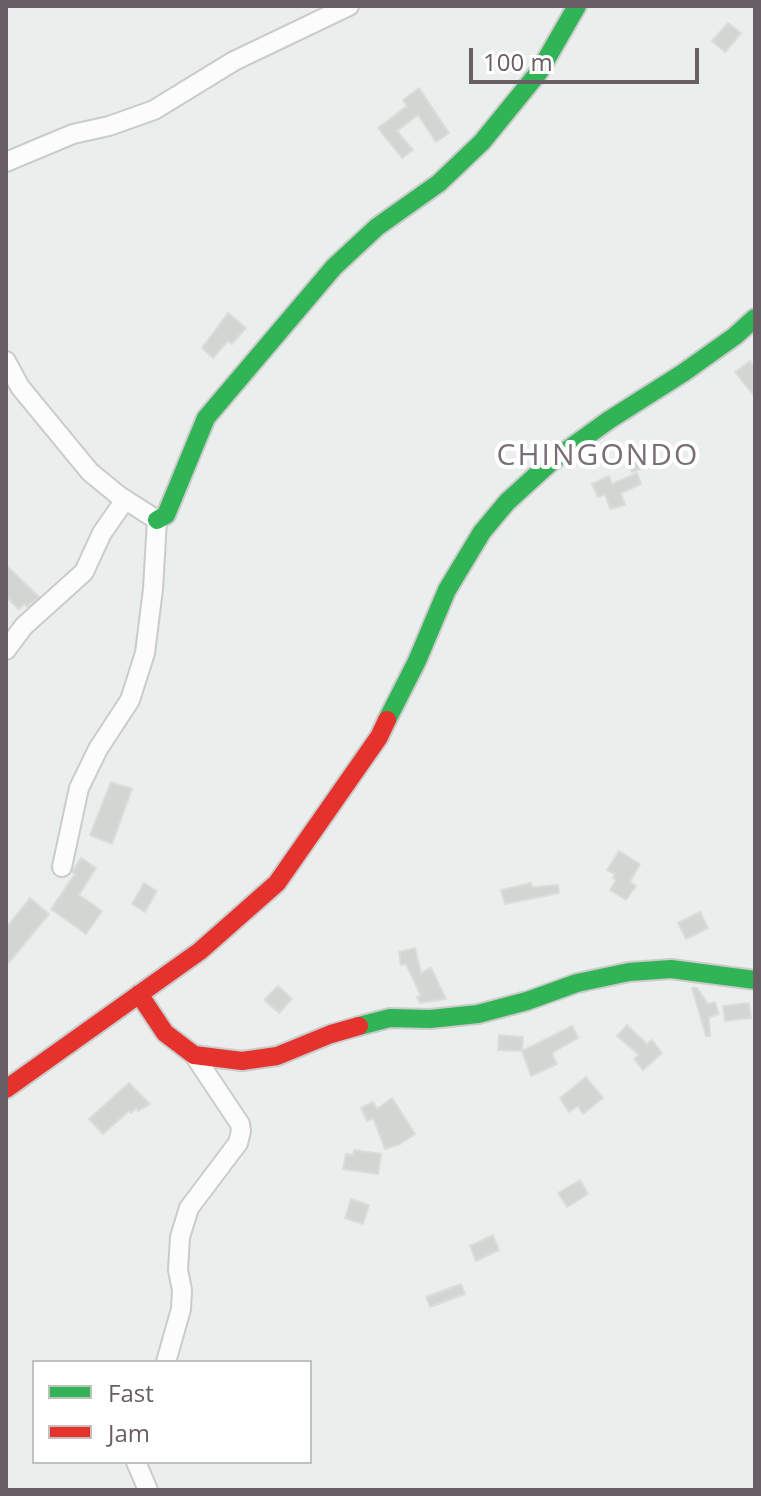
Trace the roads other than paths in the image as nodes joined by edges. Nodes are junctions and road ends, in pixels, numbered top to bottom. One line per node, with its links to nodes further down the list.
1 (349, 6): 3 (street)
2 (577, 6): 7 (street)
3 (6, 162)
4 (755, 318): 11 (street)
5 (6, 361): 6 (street)
6 (125, 500): 7 (street); 8 (street)
7 (157, 520): 9 (street)
8 (6, 650)
9 (62, 867)
10 (755, 980): 12 (street)
11 (139, 994): 12 (street); 13 (street)
12 (194, 1055): 14 (street)
13 (6, 1089)
14 (167, 1360)
15 (137, 1464): 16 (street)
16 (148, 1490)

